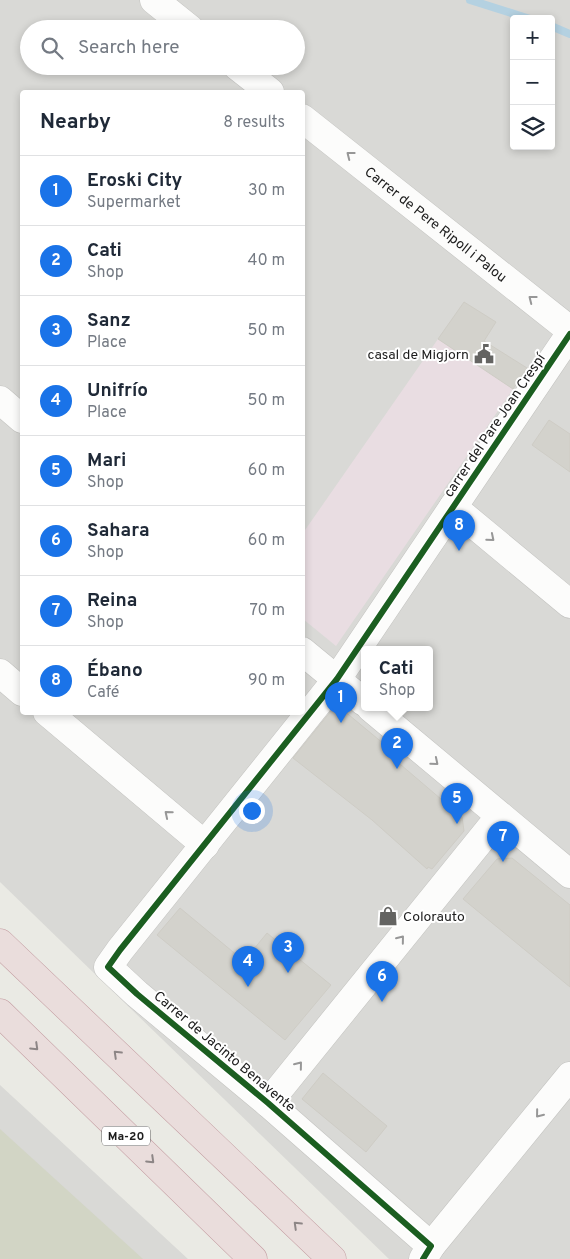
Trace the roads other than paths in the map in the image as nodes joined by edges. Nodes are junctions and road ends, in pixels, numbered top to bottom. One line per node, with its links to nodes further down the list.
1 (154, 0): 2 (street)
2 (179, 20)
3 (248, 75): 4 (street)
4 (267, 90)
5 (305, 120): 6 (street, Carrer de Pere Ripoll i Palou, one-way to 5)
6 (570, 330)
7 (570, 334): 10 (street, carrer del Pare Joan Crespí)
8 (0, 400): 9 (street)
9 (20, 416)
10 (453, 507): 11 (street, one-way to 11); 14 (street, carrer del Pare Joan Crespí)
11 (570, 604)
12 (305, 653): 14 (street)
13 (0, 673): 15 (street)
14 (337, 679): 16 (street); 20 (street)
15 (20, 690)
16 (361, 699)
17 (375, 711): 19 (street, one-way to 19)
18 (51, 715): 20 (street, one-way to 18)
19 (500, 816): 21 (street); 25 (street, one-way to 19)
20 (205, 845): 25 (street, Carrer de Jacinto Benavente)
21 (570, 874)
22 (0, 942): 28 (highway, one-way to 22)
23 (0, 1013): 27 (highway, Ma-20, one-way to 27)
24 (570, 1076): 26 (street, one-way to 26)
25 (268, 1103): 26 (street, Carrer de Jacinto Benavente)
26 (427, 1253)
27 (253, 1259)
28 (332, 1259)

